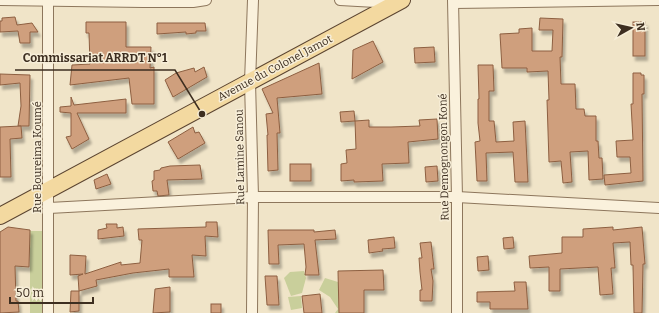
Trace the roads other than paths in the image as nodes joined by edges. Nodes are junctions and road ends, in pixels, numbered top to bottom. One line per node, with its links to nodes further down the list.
1 (0, 0): 6 (street)
2 (206, 0): 6 (street)
3 (252, 0): 10 (street, Rue Lamine Sanou)
4 (340, 0): 7 (street)
5 (659, 0): 9 (street)
6 (48, 1): 11 (street, Rue Boureima Koumé)
7 (378, 1): 8 (street); 10 (main road, Avenue du Colonel Jamot)
8 (400, 1): 10 (main road, Avenue du Colonel Jamot)
9 (454, 2): 13 (street, Rue Demognongon Koné)
10 (250, 76): 11 (main road, Avenue du Colonel Jamot); 12 (street, Rue Lamine Sanou)
11 (49, 185): 14 (main road, Avenue du Colonel Jamot); 15 (main road, Avenue du Colonel Jamot); 16 (street, Rue Boureima Koumé)
12 (253, 197): 13 (street); 16 (street); 20 (street, Rue Lamine Sanou)
13 (457, 197): 17 (street); 21 (street, Rue Demognongon Koné)
14 (0, 206): 15 (street)
15 (19, 206): 18 (main road, Avenue du Colonel Jamot)
16 (49, 208): 19 (street, Rue Boureima Koumé)
17 (659, 208)
18 (0, 216)
19 (48, 313)
20 (252, 313)
21 (457, 313)

